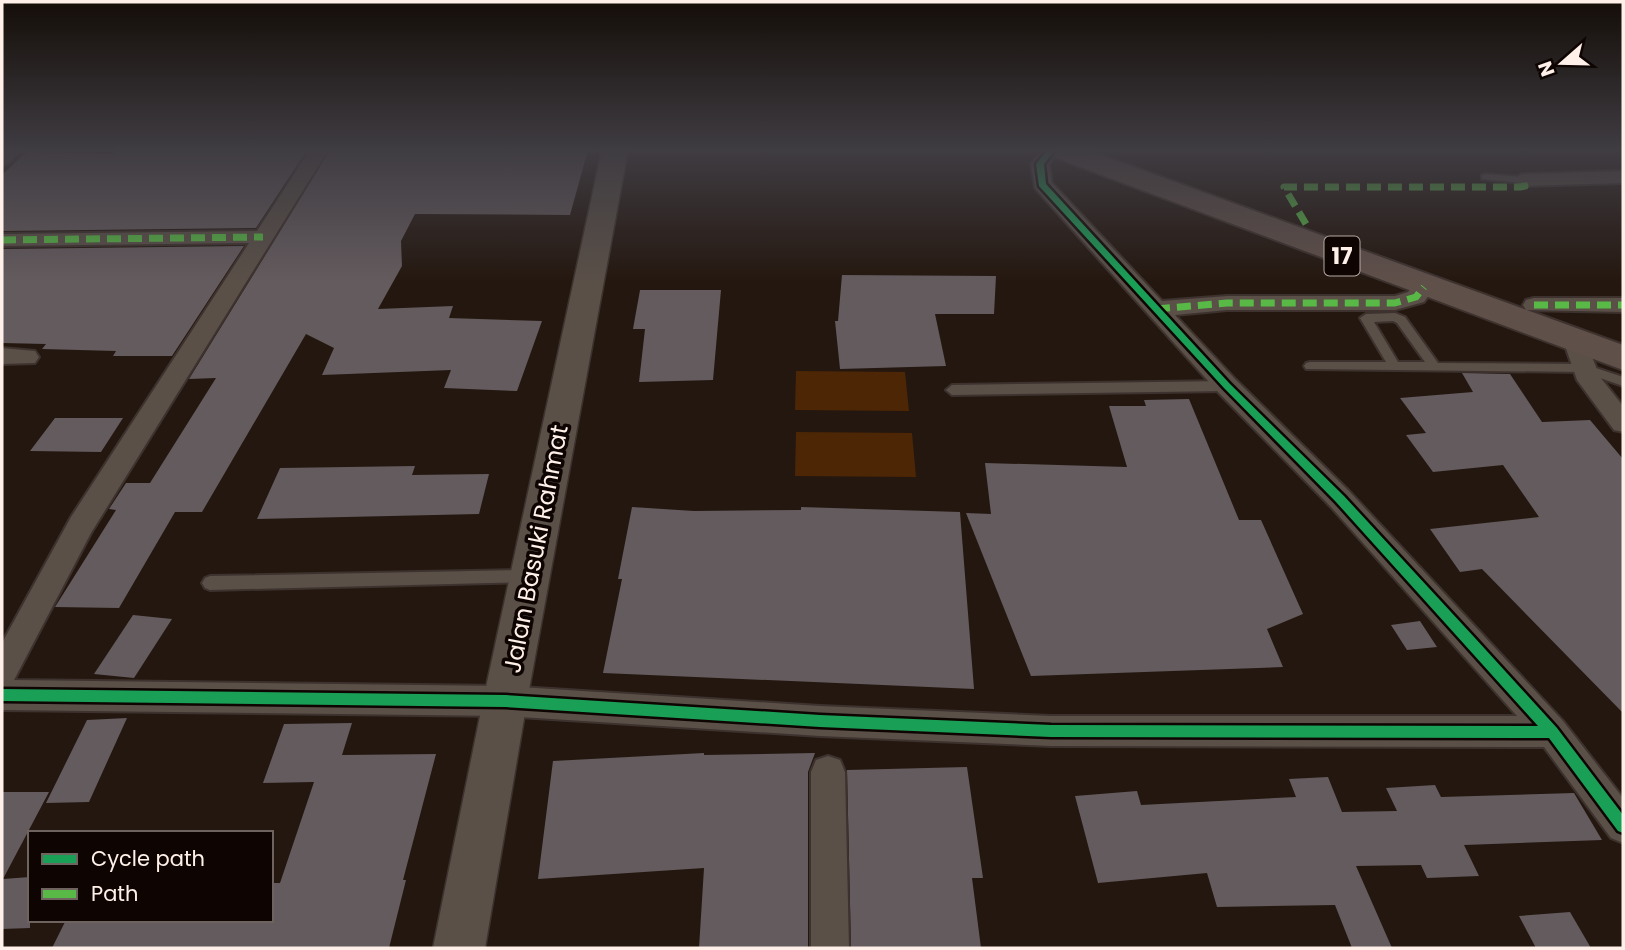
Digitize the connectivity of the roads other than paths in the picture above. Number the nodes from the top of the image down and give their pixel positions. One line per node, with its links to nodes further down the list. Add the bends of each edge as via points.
1 (290, 194): 6 (street)
2 (606, 194): 24 (street, Jalan Basuki Rahmat)
3 (1051, 194): 11 (street)
4 (1161, 194): 8 (highway, 17)
5 (1226, 194): 9 (highway, 17)
6 (263, 237): 7 (street); 26 (street, via 81,525)
7 (2, 240)
8 (1424, 287): 11 (street, via 1416,297 1395,303 1227,303); 13 (highway, 17)
9 (1534, 305): 10 (street); 12 (highway, 17)
10 (1623, 305)
11 (1156, 309): 21 (street)
12 (1623, 338)
13 (1580, 354): 16 (highway, 17); 19 (lane); 20 (lane); 23 (street, via 1589,380)
14 (2, 356): 15 (street)
15 (27, 357)
16 (1623, 358)
17 (1310, 366): 18 (lane)
18 (1395, 367): 19 (lane); 19 (lane, via 1366,318 1401,320)
19 (1435, 367)
20 (1623, 382)
21 (1227, 386): 22 (lane); 29 (street, via 1340,499)
22 (952, 390)
23 (1623, 423)
24 (531, 576): 25 (lane); 28 (street, Jalan Basuki Rahmat)
25 (210, 583)
26 (2, 672)
27 (2, 695): 28 (street)
28 (505, 701): 29 (street, via 1051,731); 32 (street, Jalan Basuki Rahmat)
29 (1552, 732): 31 (street)
30 (828, 772): 33 (street)
31 (1623, 826)
32 (458, 948)
33 (831, 948)

